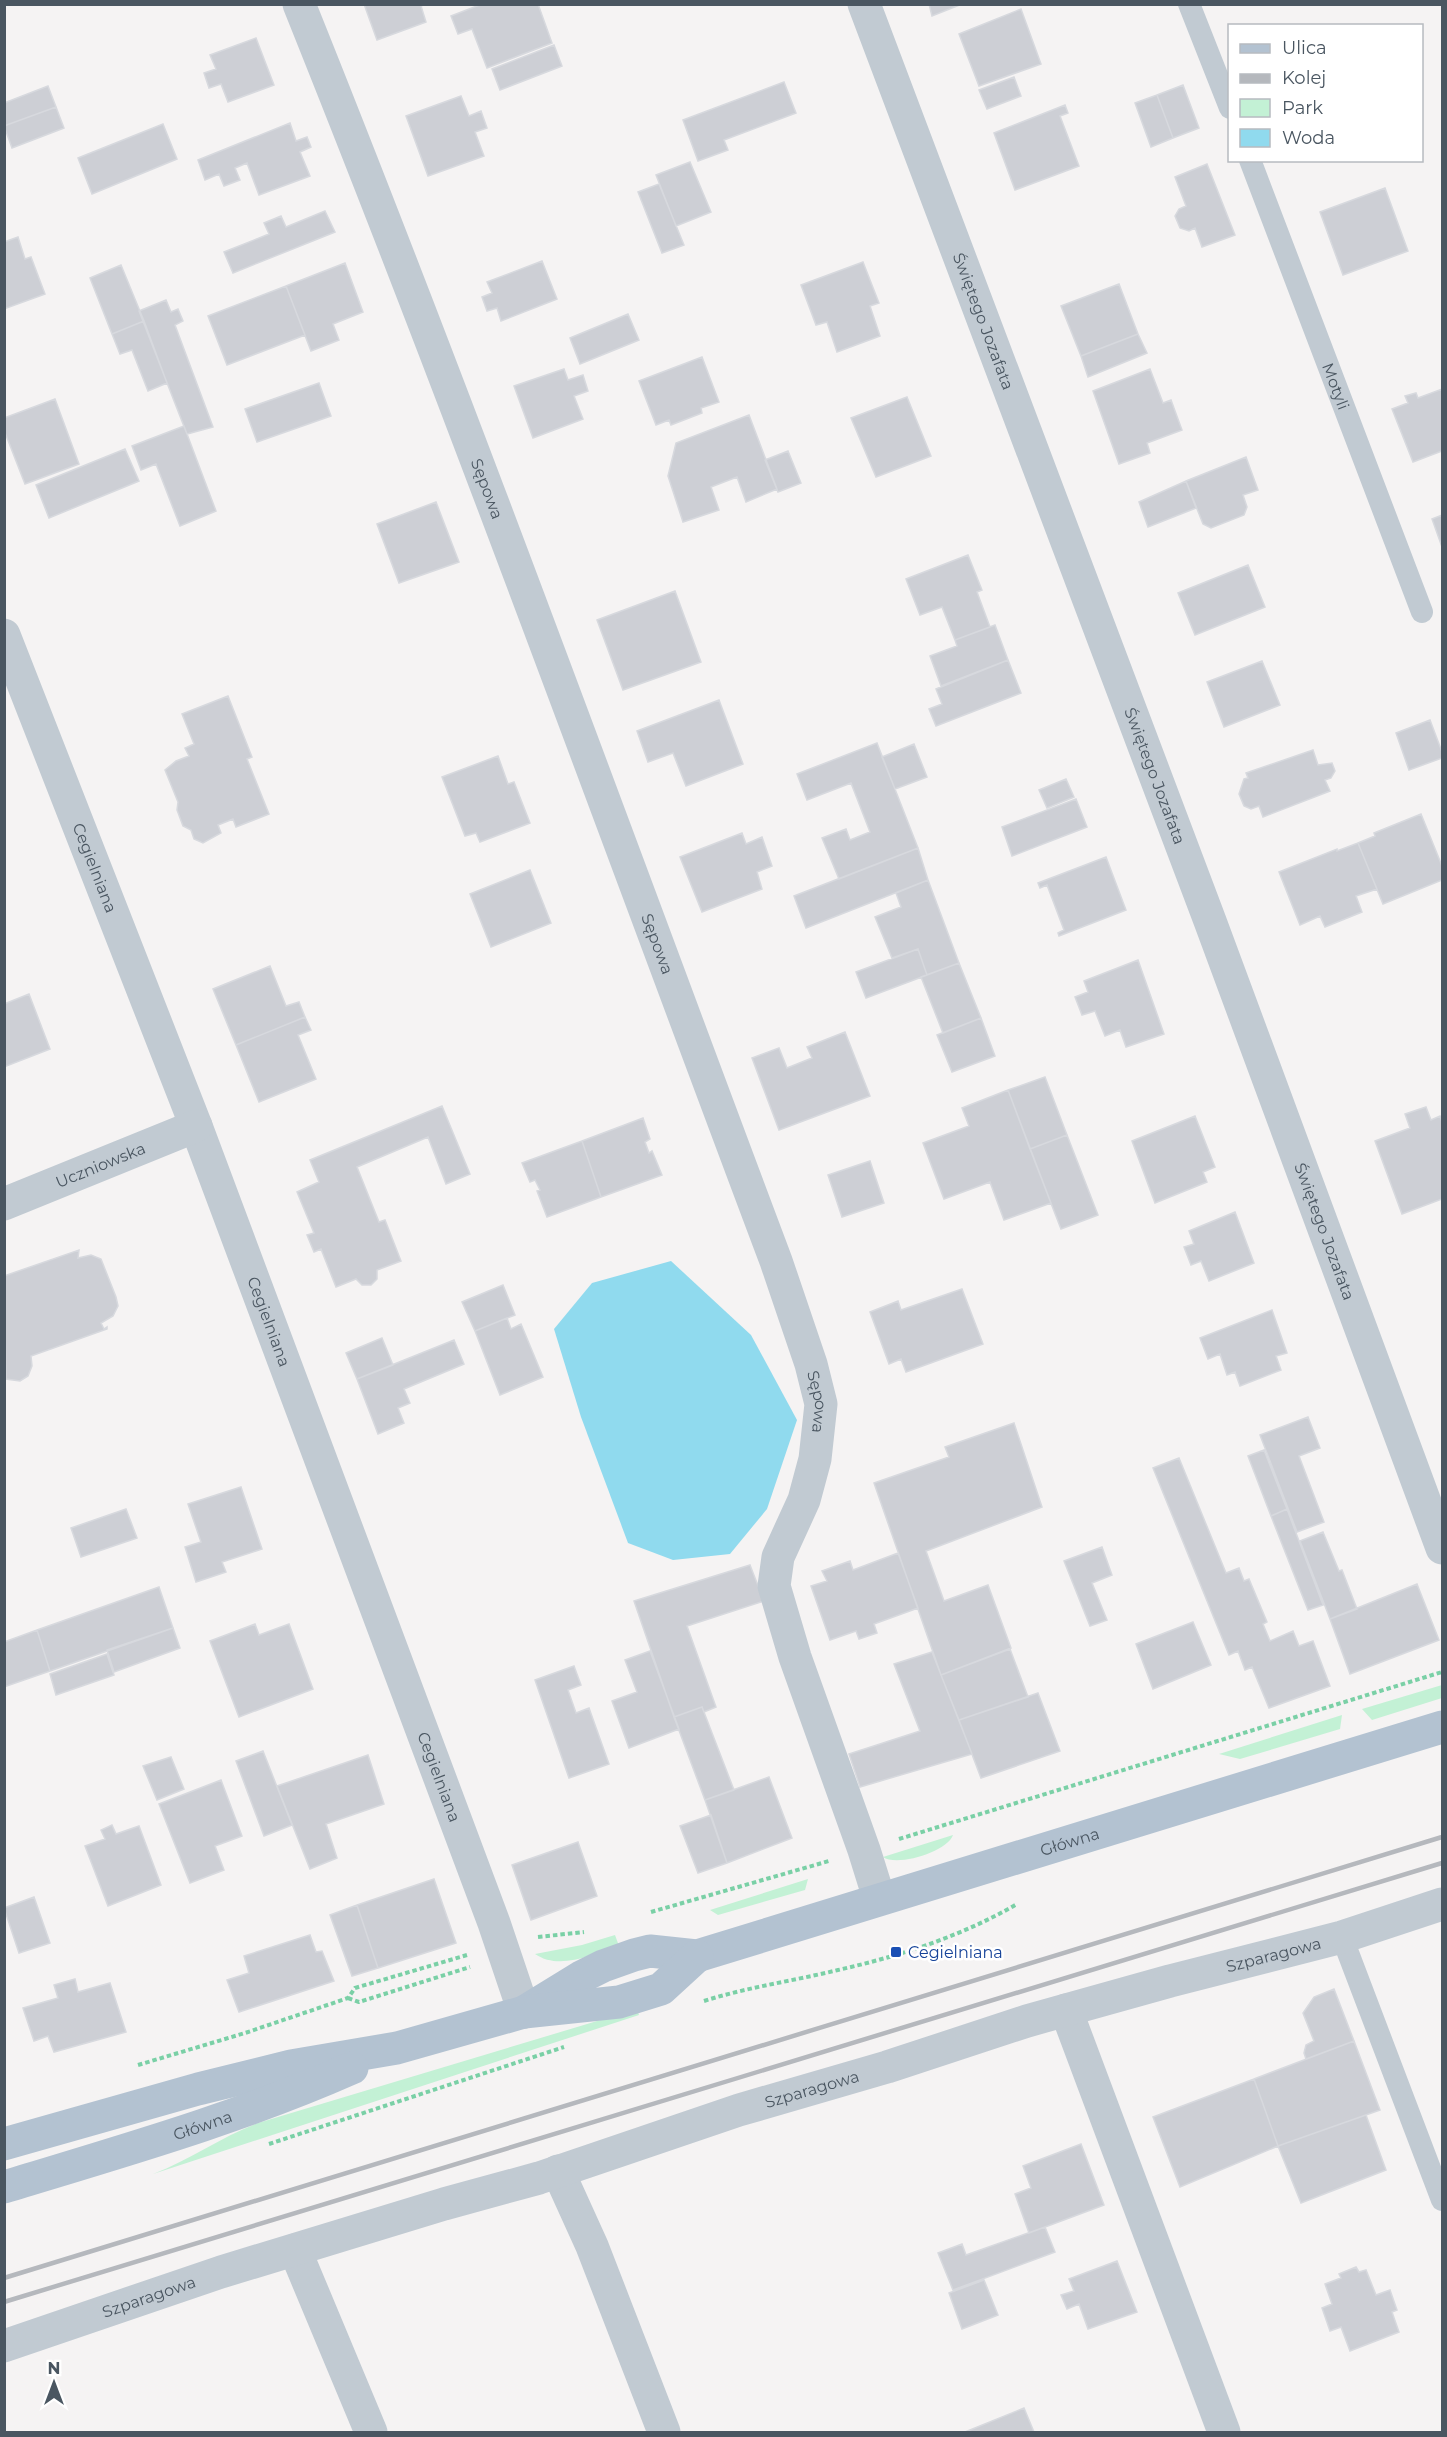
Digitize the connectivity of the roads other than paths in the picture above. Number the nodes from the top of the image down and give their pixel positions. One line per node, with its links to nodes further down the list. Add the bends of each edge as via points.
1 (300, 4): 12 (street, Sępowa, via 516,563 811,1364 821,1404 815,1459 804,1500 778,1557 774,1586)
2 (864, 4): 10 (street, Świętego Jozafata)
3 (1189, 4): 4 (lane)
4 (1228, 103)
5 (1251, 162): 6 (lane, Motyli)
6 (1422, 612)
7 (4, 636): 8 (street, Cegielniana)
8 (196, 1126): 9 (street, Uczniowska); 16 (street, Cegielniana)
9 (4, 1204)
10 (1443, 1548)
11 (1443, 1727): 12 (main road, Główna)
12 (879, 1898): 16 (main road, Główna, via 697,1956 650,1951 634,1955 581,1977)
13 (1443, 1904): 14 (street, Szparagowa)
14 (1342, 1937): 15 (street, Szparagowa); 21 (lane, Szparagowa)
15 (1066, 2010): 19 (street, Szparagowa, via 739,2110); 26 (street)
16 (524, 2012): 17 (main road, Główna)
17 (397, 2048): 18 (main road, Główna, via 198,2089); 20 (main road, Główna, via 294,2094 221,2120)
18 (4, 2144)
19 (558, 2171): 22 (street, Szparagowa); 25 (street, via 592,2246)
20 (4, 2187)
21 (1443, 2200)
22 (296, 2250): 23 (street, Szparagowa); 24 (street)
23 (4, 2346)
24 (371, 2433)
25 (664, 2433)
26 (1224, 2433)

